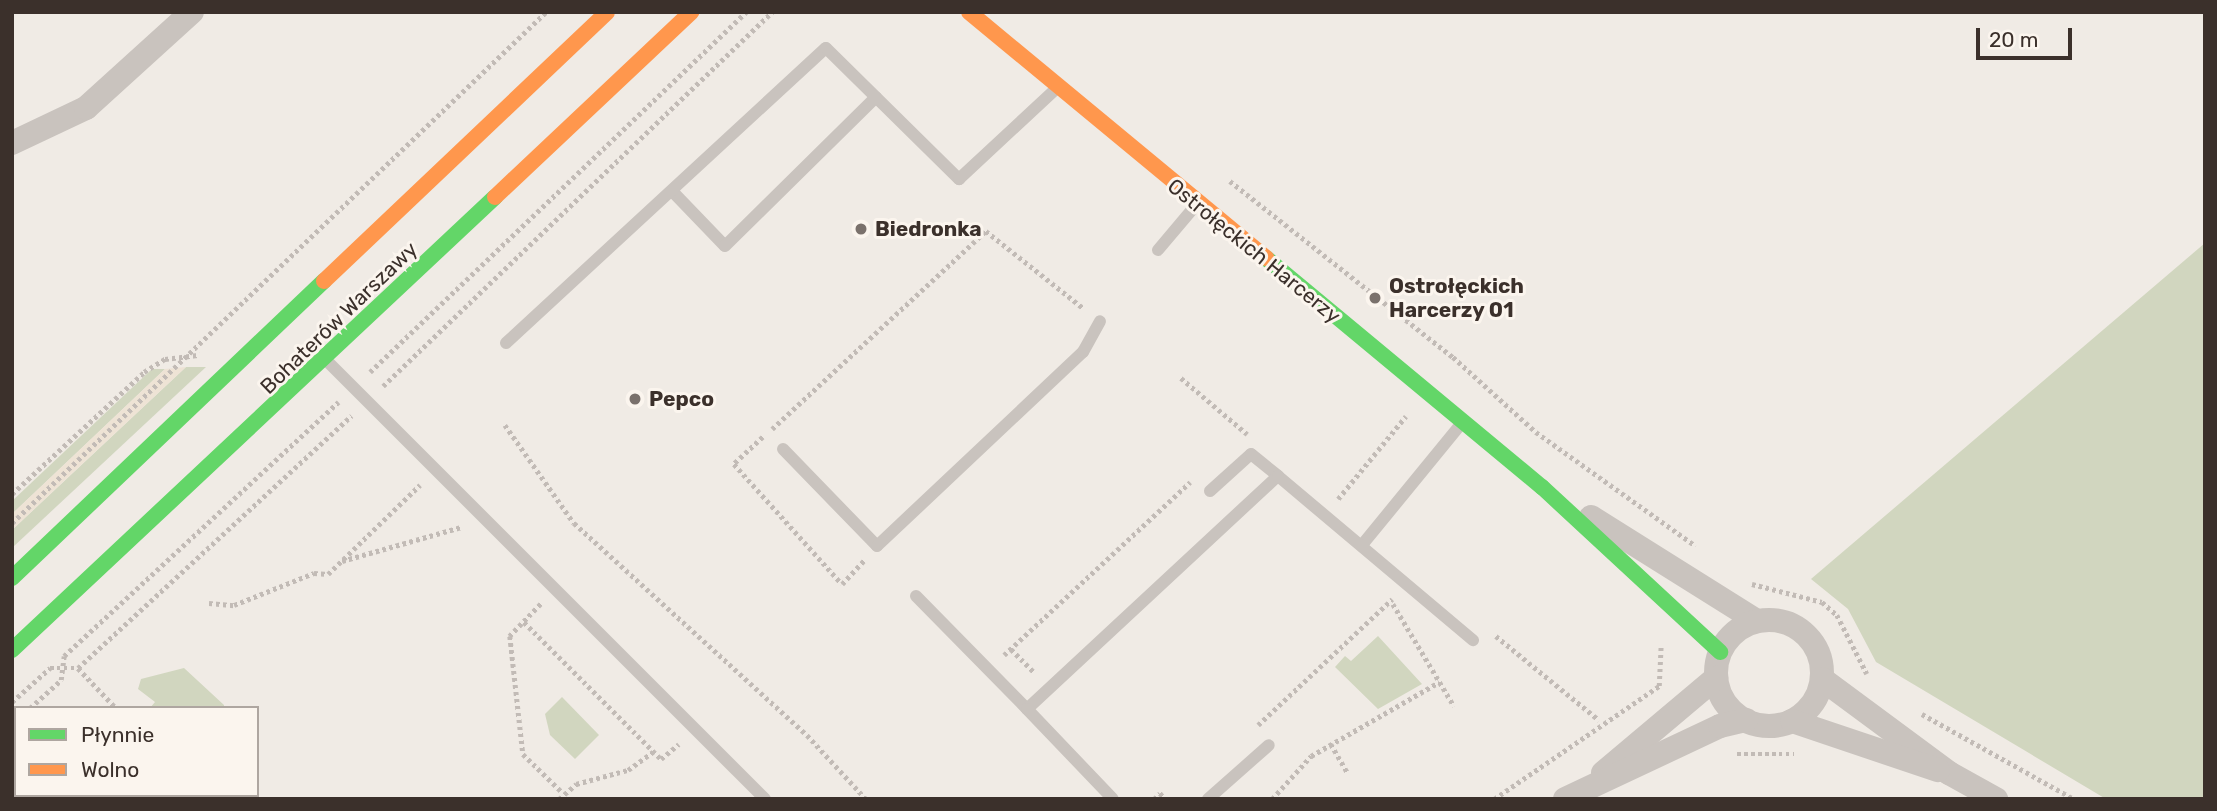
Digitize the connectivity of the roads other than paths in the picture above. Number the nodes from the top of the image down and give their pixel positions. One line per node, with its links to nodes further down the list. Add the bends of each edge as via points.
1 (192, 12): 7 (street, via 86,108)
2 (607, 12): 20 (main road, Bohaterów Warszawy)
3 (691, 12): 13 (main road, Bohaterów Warszawy)
4 (969, 12): 5 (main road, Ostrołęckich Harcerzy)
5 (1056, 89): 6 (lane, via 959,179); 9 (main road, Ostrołęckich Harcerzy)
6 (876, 97): 8 (lane, via 826,48); 8 (lane, via 725,246)
7 (12, 143)
8 (673, 191): 12 (lane)
9 (1196, 205): 10 (lane); 14 (main road, Ostrołęckich Harcerzy)
10 (1158, 250)
11 (1100, 321): 15 (lane, via 1083,352 877,546)
12 (506, 343)
13 (325, 359): 24 (main road, Bohaterów Warszawy); 34 (lane)
14 (1464, 421): 17 (main road, Ostrołęckich Harcerzy); 19 (lane)
15 (783, 449)
16 (1278, 476): 18 (lane, via 1251,454); 19 (lane); 28 (lane)
17 (1542, 487): 22 (street, Ostrołęckich Harcerzy); 25 (main road, Ostrołęckich Harcerzy)
18 (1210, 491)
19 (1362, 545): 23 (lane)
20 (12, 578)
21 (916, 596): 28 (lane)
22 (1757, 621): 25 (street, via 1734,632); 27 (street, via 1800,630 1818,652)
23 (1473, 640)
24 (12, 650)
25 (1720, 652): 26 (street)
26 (1716, 678): 29 (street, via 1726,704); 33 (street)
27 (1822, 680): 30 (street, via 1812,704); 32 (street)
28 (1027, 709): 35 (lane)
29 (1746, 720): 30 (street, via 1768,726); 33 (street)
30 (1793, 721): 32 (street)
31 (1269, 745): 36 (lane)
32 (1949, 773): 38 (street)
33 (1595, 781): 37 (street)
34 (765, 799)
35 (1113, 799)
36 (1208, 799)
37 (1565, 799)
38 (1996, 799)

